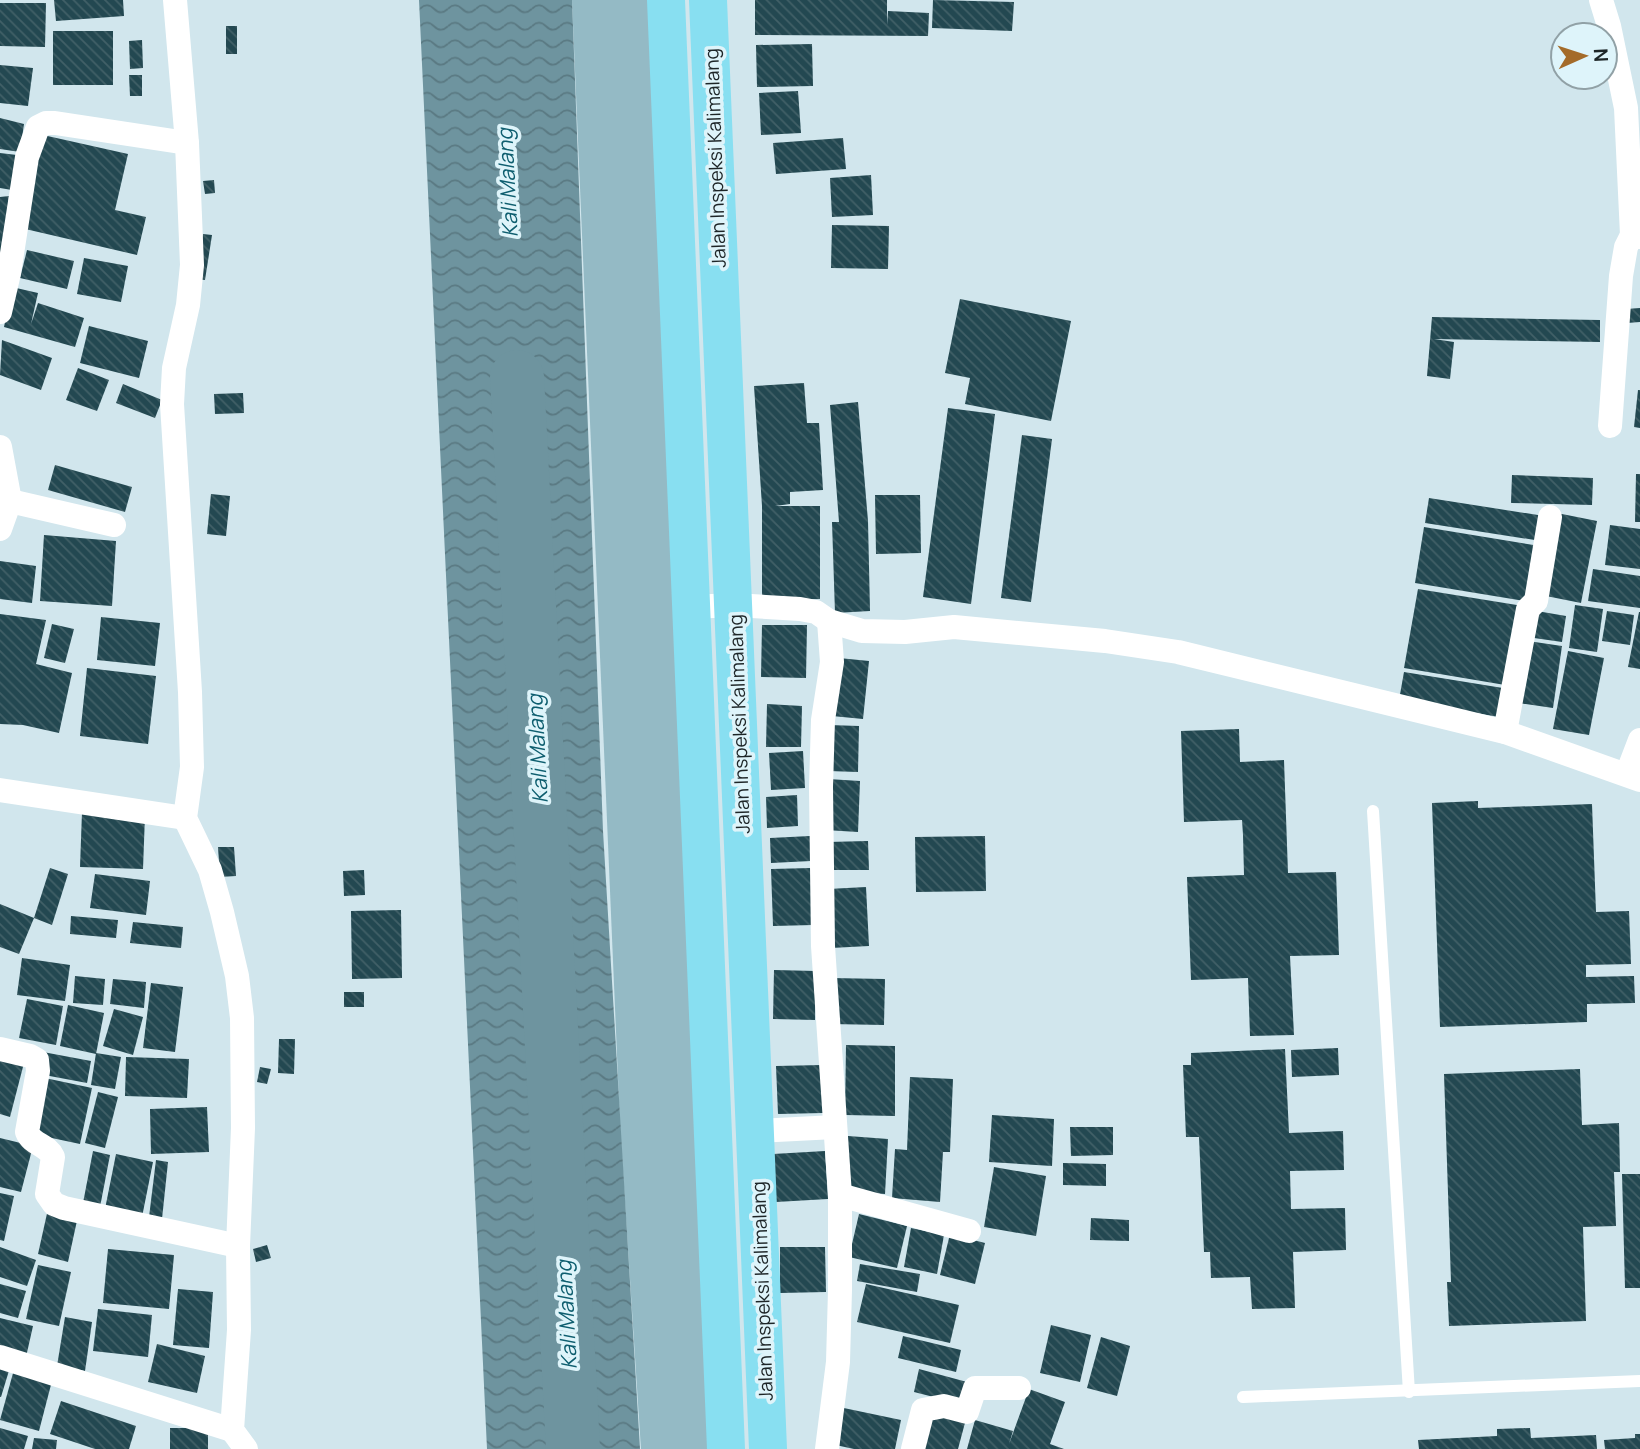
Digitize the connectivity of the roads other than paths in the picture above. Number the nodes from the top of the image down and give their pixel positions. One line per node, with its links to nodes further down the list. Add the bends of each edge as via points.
1 (175, 0): 7 (street)
2 (666, 0): 5 (main road)
3 (708, 0): 6 (main road, Jalan Inspeksi Kalimalang)
4 (1601, 0): 8 (street, via 1626,108)
5 (670, 59): 6 (main road); 17 (main road)
6 (711, 59): 16 (main road, Jalan Inspeksi Kalimalang)
7 (187, 144): 9 (street, via 55,123 38,127 27,157); 24 (street, via 192,265 172,404 190,692 192,767)
8 (1636, 236): 10 (street, via 1626,247 1621,276)
9 (0, 312)
10 (1610, 426)
11 (0, 447): 12 (street)
12 (10, 501): 14 (street); 15 (street)
13 (1550, 517): 19 (street, via 1536,601 1528,609)
14 (114, 525)
15 (0, 528)
16 (734, 605): 17 (street); 18 (street, via 808,610); 27 (main road, Jalan Inspeksi Kalimalang)
17 (691, 607): 37 (main road)
18 (829, 621): 19 (street, via 862,631 954,627 1178,652); 26 (street, via 832,662 823,720 821,787 824,946)
19 (1505, 732): 21 (street)
20 (1640, 740): 21 (street)
21 (1633, 777)
22 (0, 790): 24 (street)
23 (1373, 811): 34 (lane)
24 (185, 818): 30 (street, via 210,870 237,976 243,1128)
25 (0, 1049): 30 (street, via 37,1060 27,1132 50,1151 47,1194 54,1204)
26 (835, 1127): 27 (street); 28 (street)
27 (755, 1131): 38 (main road, Jalan Inspeksi Kalimalang)
28 (839, 1195): 29 (street); 39 (street, via 838,1362)
29 (969, 1231)
30 (238, 1246): 36 (street)
31 (0, 1357): 36 (street)
32 (1640, 1381): 34 (lane)
33 (1019, 1388): 40 (street, via 975,1388 967,1412 944,1406 923,1410)
34 (1409, 1392): 35 (lane)
35 (1243, 1397)
36 (239, 1440)
37 (726, 1449)
38 (768, 1449)
39 (827, 1449)
40 (913, 1449)

